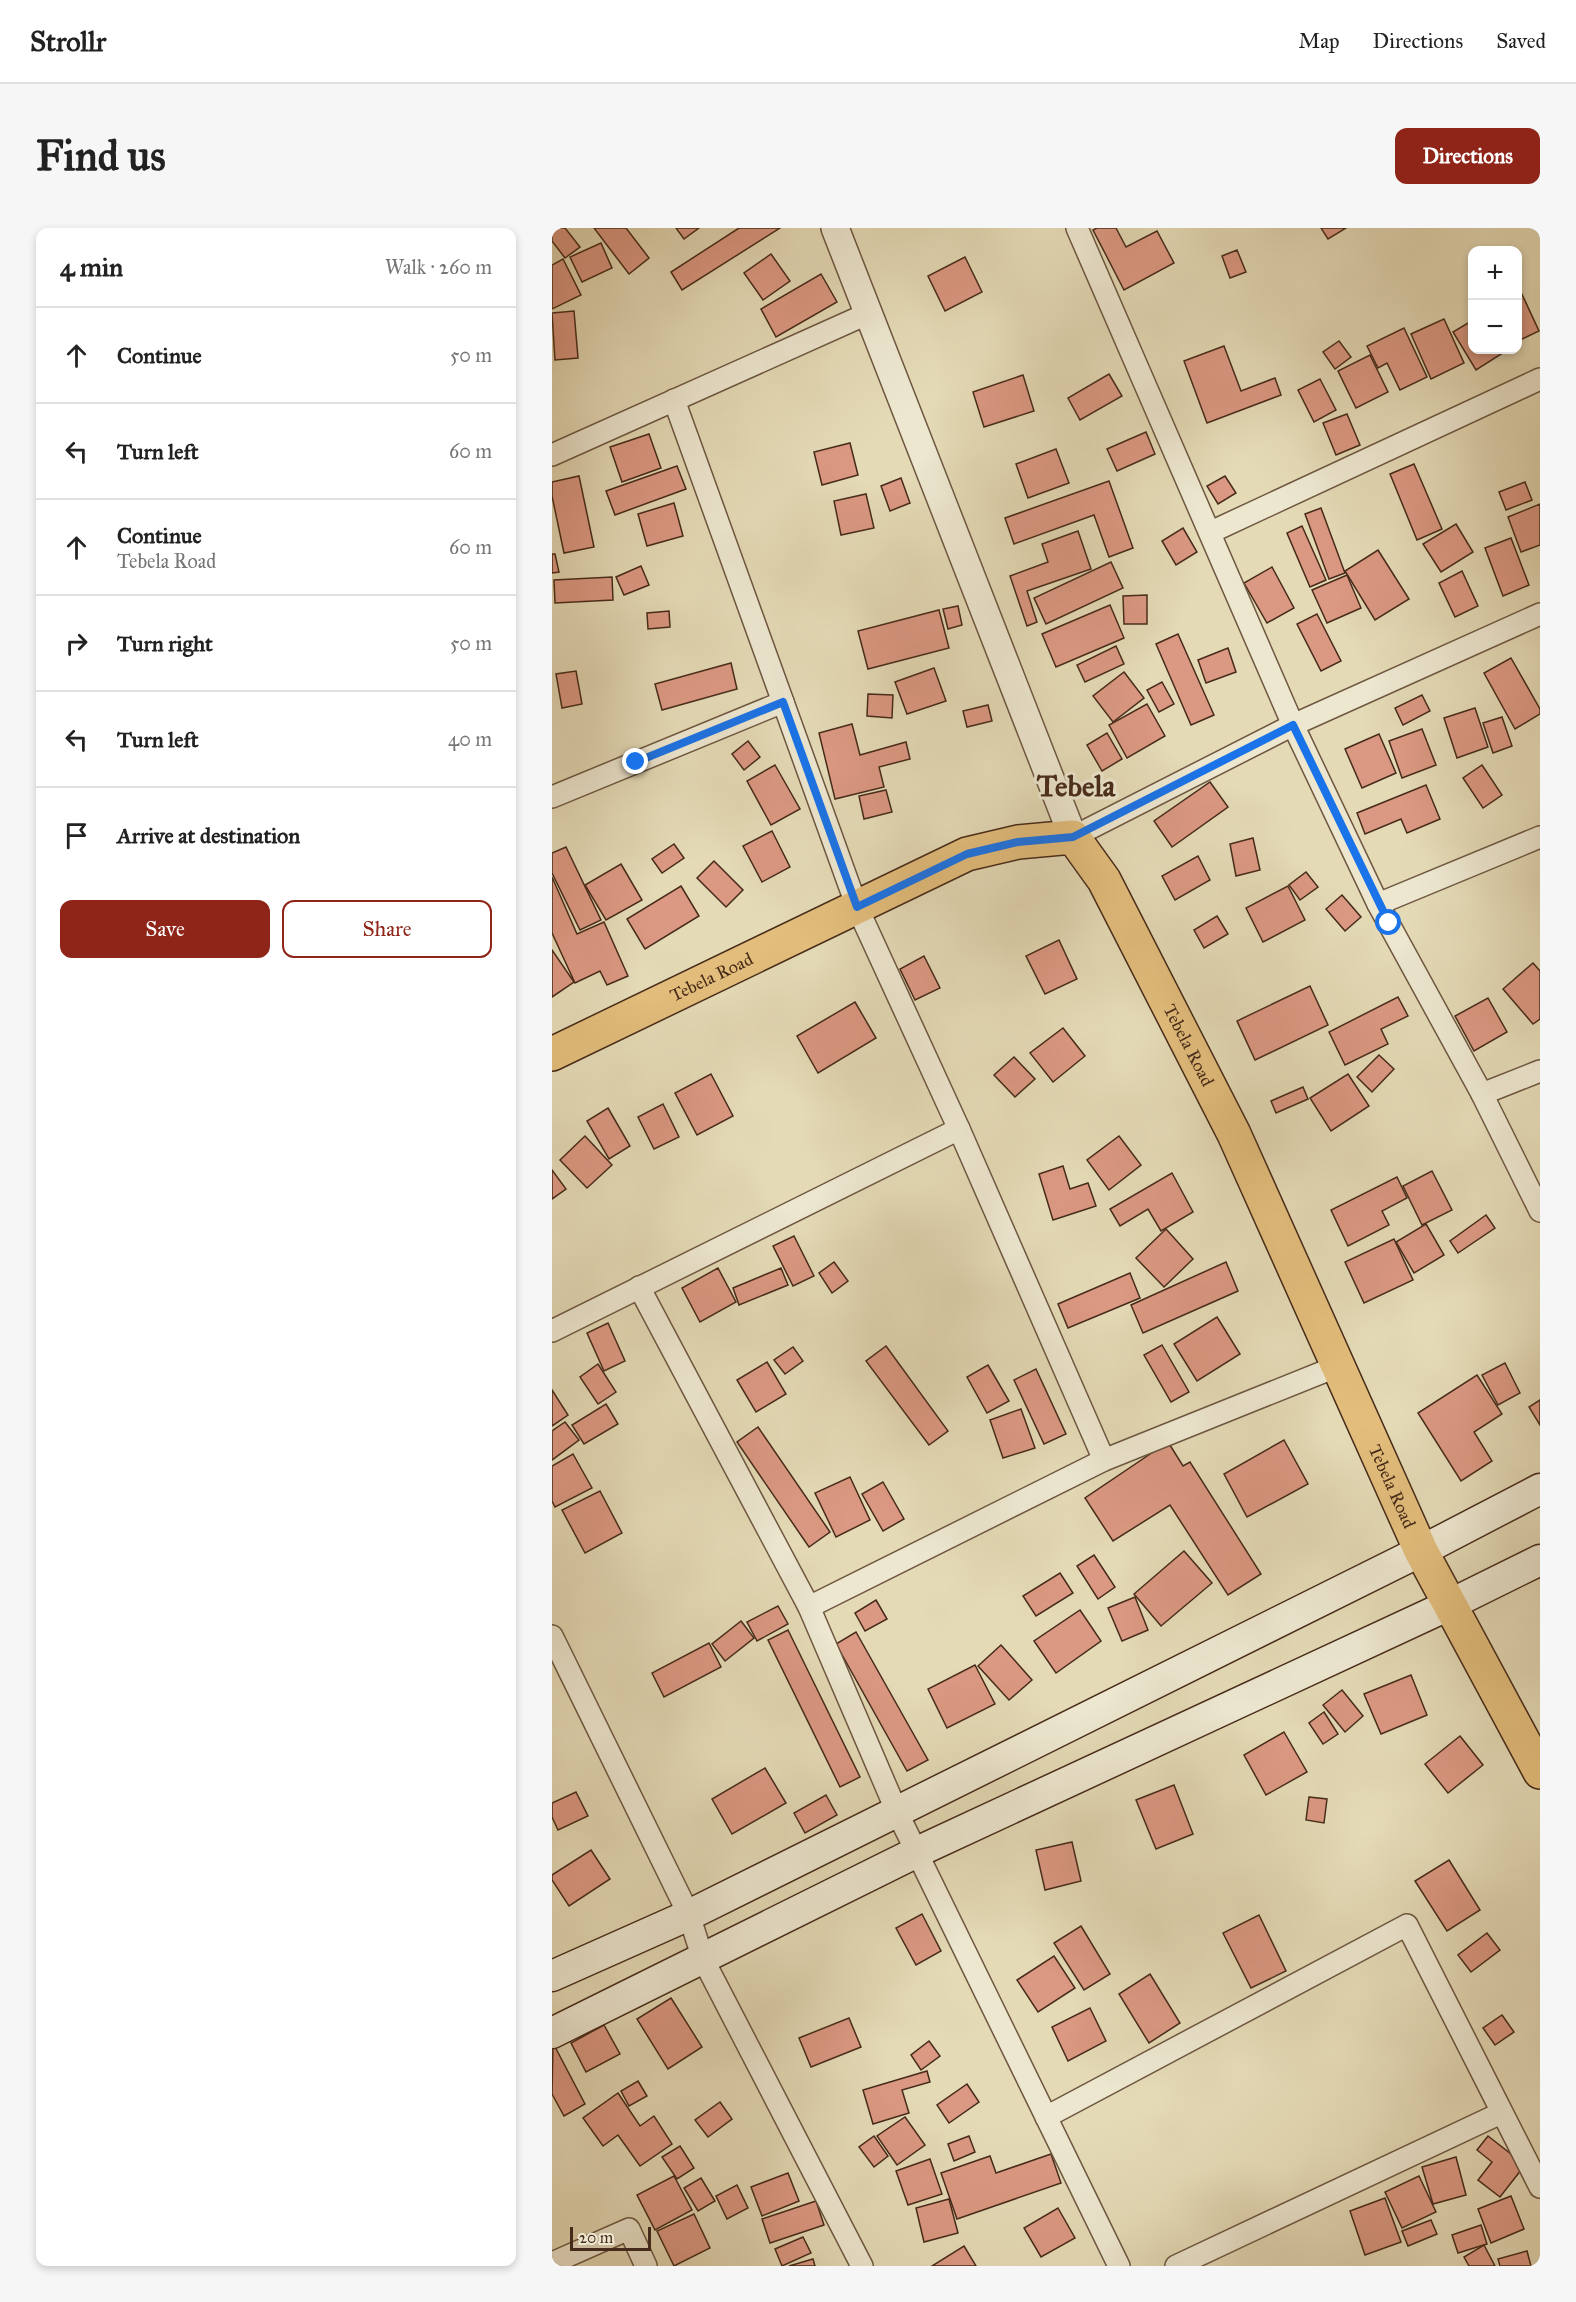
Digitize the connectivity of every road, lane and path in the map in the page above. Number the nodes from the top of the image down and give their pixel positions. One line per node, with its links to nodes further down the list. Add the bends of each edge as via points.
1 (835, 228): 3 (street)
2 (1077, 228): 7 (street)
3 (869, 313): 5 (street); 12 (street)
4 (1540, 379): 7 (street)
5 (674, 400): 6 (street); 9 (street)
6 (552, 455)
7 (1211, 532): 10 (street)
8 (1540, 614): 10 (street)
9 (783, 702): 11 (street); 15 (street)
10 (1293, 725): 12 (street); 14 (street)
11 (552, 797)
12 (1073, 837): 15 (main road, Tebela Road, via 1018,842 967,854); 23 (main road, Tebela Road, via 1104,880 1234,1134)
13 (1540, 837): 14 (street)
14 (1378, 904): 18 (street)
15 (857, 907): 16 (main road, Tebela Road); 19 (street)
16 (552, 1054)
17 (1540, 1071): 18 (street)
18 (1482, 1094): 20 (street)
19 (959, 1129): 21 (street); 24 (street)
20 (1540, 1211)
21 (639, 1287): 22 (street); 29 (street)
22 (552, 1331)
23 (1338, 1366): 24 (street); 26 (main road, Tebela Road)
24 (1104, 1460): 29 (street)
25 (1540, 1489): 26 (main road)
26 (1421, 1551): 28 (main road, Tebela Road); 32 (main road)
27 (1540, 1560): 28 (main road)
28 (1449, 1605): 31 (main road, Tebela Road); 33 (main road)
29 (809, 1607): 32 (street)
30 (552, 1636): 34 (street)
31 (1540, 1772)
32 (897, 1812): 33 (street); 34 (main road)
33 (917, 1852): 35 (main road); 39 (street)
34 (688, 1915): 35 (street); 36 (main road)
35 (703, 1959): 37 (main road); 43 (street)
36 (552, 1976)
37 (552, 2033)
38 (1501, 2113): 39 (street, via 1407,1925); 40 (street); 45 (street)
39 (1046, 2117): 44 (street)
40 (1540, 2187)
41 (552, 2263): 42 (street, via 628,2229)
42 (646, 2266)
43 (862, 2266)
44 (1119, 2266)
45 (1176, 2266)

